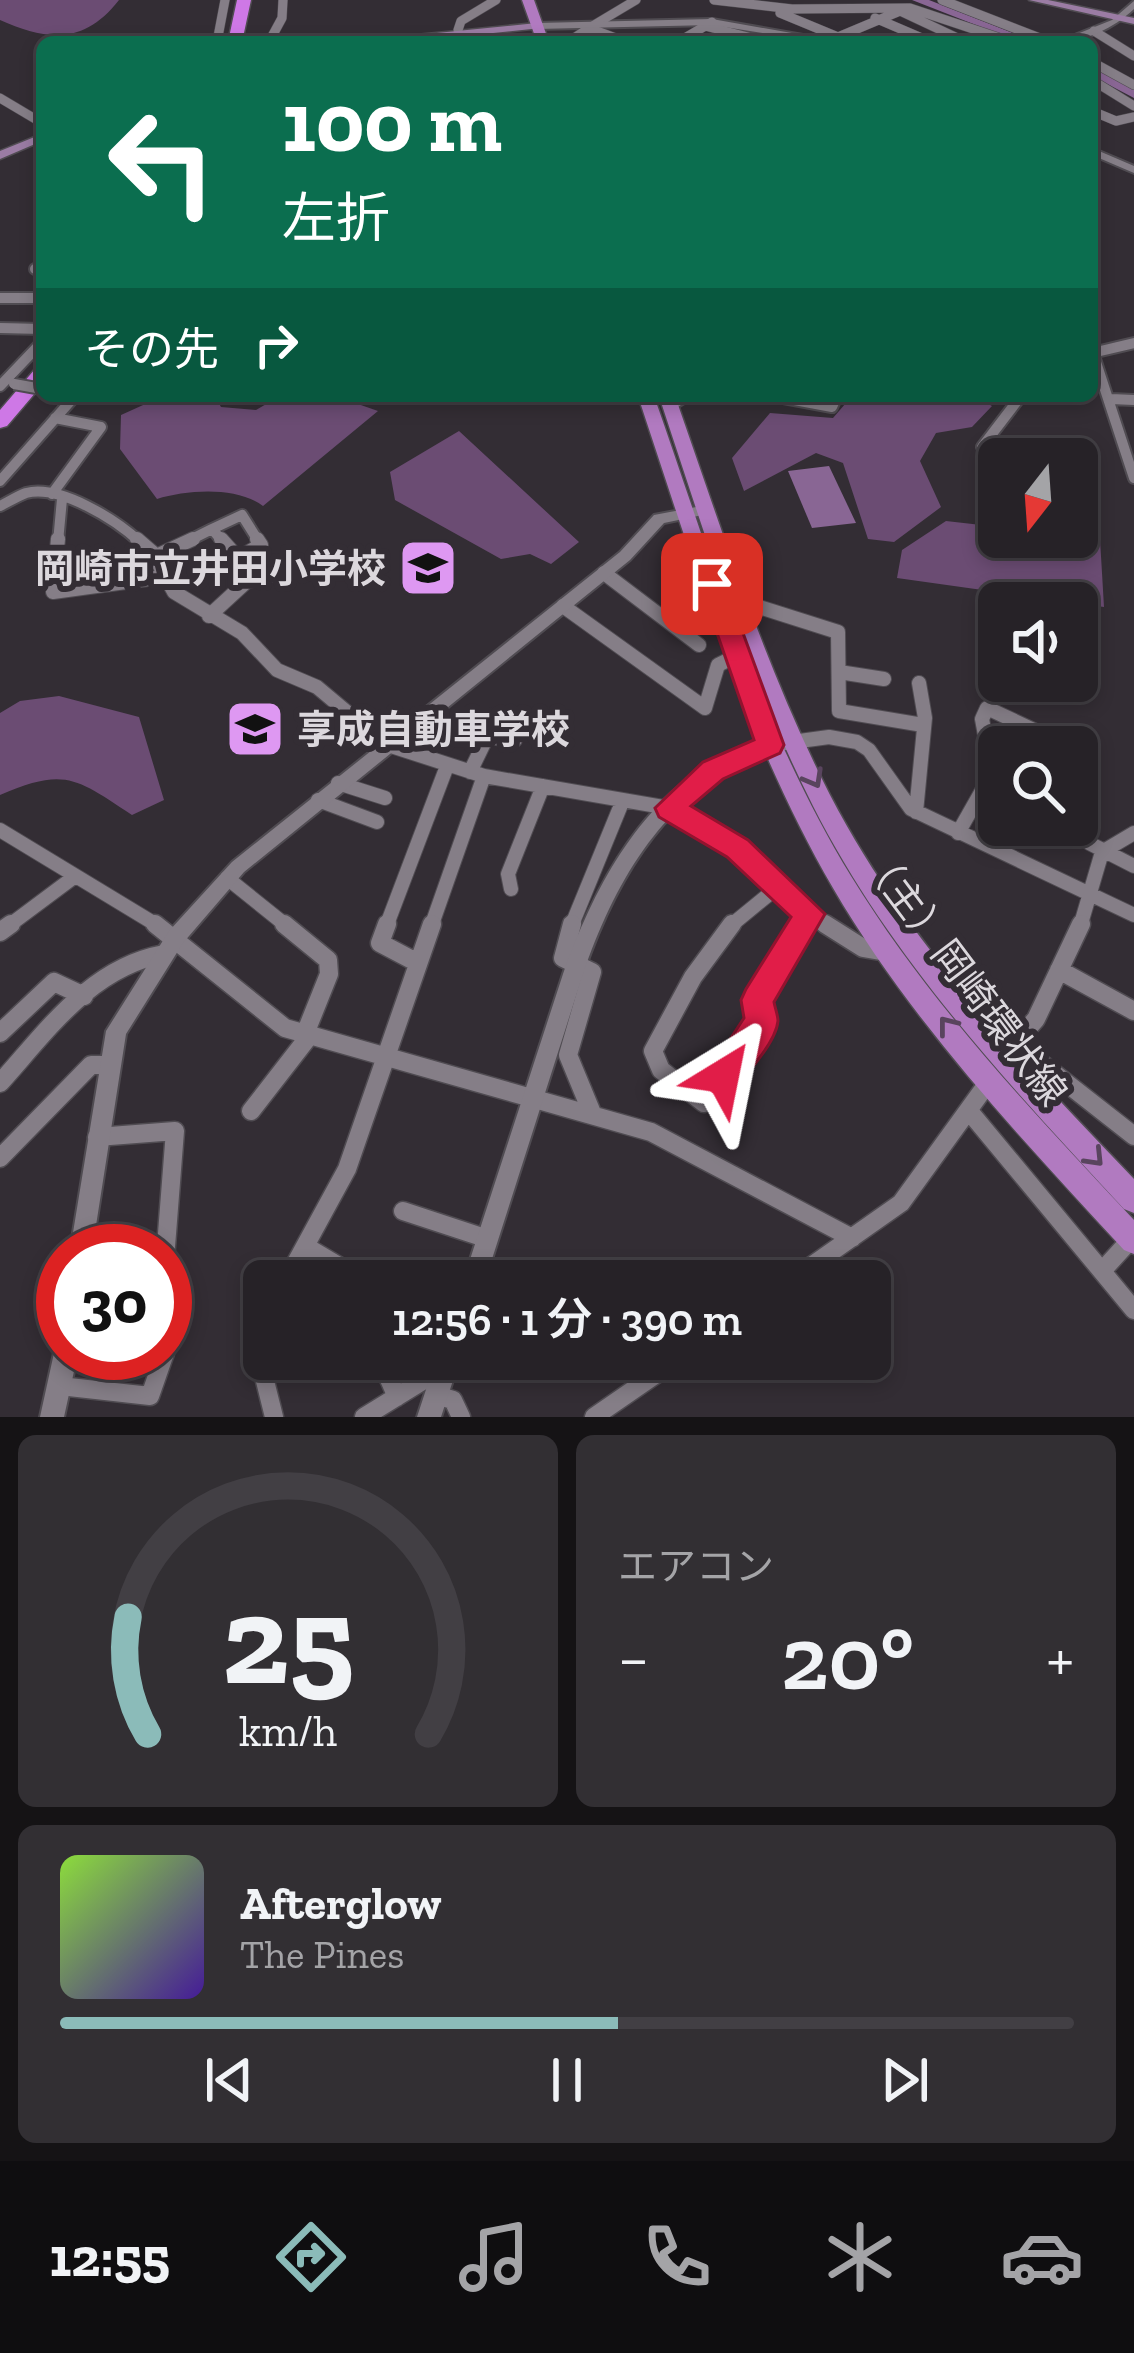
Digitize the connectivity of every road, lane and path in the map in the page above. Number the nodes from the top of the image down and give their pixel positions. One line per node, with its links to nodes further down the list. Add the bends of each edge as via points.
1 (225, 0): 24 (street)
2 (244, 0): 25 (highway)
3 (255, 0): 26 (highway)
4 (283, 0): 27 (street)
5 (496, 0): 28 (street)
6 (514, 0): 20 (main road)
7 (528, 0): 20 (main road)
8 (636, 0): 21 (street)
9 (714, 0): 12 (street)
10 (942, 0): 42 (street)
11 (1034, 0): 13 (main road)
12 (736, 4): 15 (street); 19 (street)
13 (1083, 4): 18 (main road)
14 (1134, 5): 18 (street)
15 (764, 7): 37 (street); 41 (street, via 910,8)
16 (848, 7): 17 (street)
17 (877, 20): 38 (street); 39 (street); 40 (street, via 900,10)
18 (1128, 20): 22 (street)
19 (712, 23): 21 (street); 34 (street); 35 (street); 36 (street)
20 (530, 26): 21 (street); 28 (main road); 29 (main road); 30 (main road)
21 (593, 26): 31 (street); 32 (street)
22 (1094, 31): 43 (street); 44 (street)
23 (636, 32): 33 (street)
24 (219, 36)
25 (236, 36)
26 (248, 36)
27 (272, 36)
28 (452, 36)
29 (529, 36)
30 (538, 36)
31 (577, 36)
32 (612, 36)
33 (630, 36)
34 (689, 36)
35 (750, 36)
36 (806, 36)
37 (826, 36)
38 (843, 36)
39 (916, 36)
40 (954, 36)
41 (994, 36)
42 (1035, 36)
43 (1079, 36)
44 (1134, 56)
45 (1098, 65): 47 (street)
46 (1098, 84): 49 (street)
47 (1134, 86)
48 (0, 98): 52 (street)
49 (1134, 106)
50 (1098, 114): 51 (street)
51 (1134, 117)
52 (36, 119)
53 (36, 140): 55 (main road)
54 (1098, 154): 56 (street)
55 (0, 155)
56 (1134, 170)
57 (0, 298): 58 (street)
58 (36, 298)
59 (0, 328): 60 (street)
60 (36, 329)
61 (1131, 346): 63 (street)
62 (36, 348): 65 (street)
63 (1098, 352)
64 (0, 362): 65 (street)
65 (19, 365): 68 (street)
66 (1098, 366): 71 (street)
67 (36, 380): 80 (highway)
68 (6, 384): 69 (street, bridge)
69 (36, 390)
70 (36, 398): 82 (highway)
71 (1111, 399): 72 (street); 83 (street)
72 (1134, 400)
73 (69, 402): 79 (street)
74 (649, 402): 88 (main road, （主）岡崎環状線)
75 (675, 402): 88 (main road, （主）岡崎環状線)
76 (805, 402): 77 (street)
77 (834, 402)
78 (1017, 402): 81 (street)
79 (56, 418): 85 (street); 86 (street, via 101,427)
80 (0, 422)
81 (989, 438)
82 (0, 441)
83 (1129, 442): 84 (street)
84 (1134, 478)
85 (0, 481)
86 (57, 497): 87 (street, via 29,493); 90 (street, via 120,524); 93 (street, via 52,592)
87 (0, 506)
88 (697, 512): 92 (street, via 659,520); 98 (main road, （主）岡崎環状線); 107 (main road, （主）岡崎環状線)
89 (212, 530): 90 (street)
90 (154, 557): 93 (street)
91 (284, 571): 96 (street, via 246,582)
92 (604, 573): 94 (street); 97 (street)
93 (162, 577): 96 (street)
94 (563, 606): 98 (street, via 705,708 718,665); 106 (street)
95 (759, 607): 99 (street, via 838,632)
96 (208, 616): 106 (street, via 242,633 278,670 316,687)
97 (699, 645)
98 (738, 655): 107 (main road, （主）岡崎環状線)
99 (838, 673): 100 (street); 102 (street, via 839,711)
100 (884, 679)
101 (919, 683): 102 (street)
102 (923, 725): 117 (street)
103 (983, 726): 104 (street, via 987,708)
104 (1025, 726)
105 (515, 740): 109 (street, via 488,737)
106 (385, 744): 108 (street); 110 (street)
107 (782, 744): 115 (street, via 713,770); 117 (street, via 835,735 854,741 873,754 893,796); 134 (main road, （主）岡崎環状線, via 840,880); 142 (main road, （主）岡崎環状線, one-way to 142, via 894,916)
108 (447, 766): 109 (street); 136 (street, via 380,943)
109 (477, 774): 111 (street); 136 (street)
110 (338, 783): 112 (street); 113 (street)
111 (543, 786): 114 (street); 128 (street, via 508,874)
112 (385, 798)
113 (317, 800): 118 (street); 126 (street)
114 (622, 800): 115 (street); 135 (street, via 571,913 563,958)
115 (669, 808): 127 (street, via 715,832); 135 (street, via 614,880)
116 (978, 808): 121 (street)
117 (916, 812): 121 (street)
118 (377, 822)
119 (0, 830): 125 (street)
120 (1134, 832): 123 (street)
121 (958, 833): 129 (street)
122 (1093, 846): 123 (street)
123 (1102, 852): 124 (street); 129 (street)
124 (1134, 866)
125 (74, 877): 132 (street); 133 (street)
126 (227, 878): 133 (street); 141 (street, via 328,960)
127 (779, 886): 130 (street); 130 (street, via 724,932 670,1010 653,1051 661,1070 697,1101 704,1103 761,1022 757,1000)
128 (511, 890)
129 (1094, 896): 131 (street); 137 (street)
130 (809, 914): 134 (street, via 862,949)
131 (1134, 915)
132 (0, 932)
133 (170, 945): 138 (street); 141 (street, via 278,1024); 144 (street, via 116,1031)
134 (891, 953): 145 (main road, （主）岡崎環状線, one-way to 134)
135 (578, 961): 147 (street); 150 (street, via 592,971 568,1055)
136 (418, 963): 143 (street)
137 (1059, 970): 139 (street); 142 (street)
138 (84, 995): 140 (street, via 54,982); 146 (street)
139 (1134, 1011)
140 (0, 1033)
141 (307, 1035): 143 (street); 148 (street)
142 (1010, 1051): 152 (street); 154 (main road, （主）岡崎環状線, one-way to 154)
143 (386, 1054): 147 (street); 161 (street, via 346,1169)
144 (107, 1065): 151 (street); 153 (street, via 91,1065)
145 (990, 1080): 149 (street); 160 (main road, （主）岡崎環状線)
146 (0, 1083)
147 (535, 1097): 150 (street); 159 (street)
148 (251, 1111)
149 (969, 1111): 158 (street, via 902,1203); 166 (street)
150 (592, 1113): 158 (street, via 673,1141)
151 (98, 1136): 156 (street); 157 (street, via 175,1131)
152 (1134, 1136)
153 (0, 1158)
154 (1134, 1199)
155 (403, 1210): 159 (street)
156 (85, 1224)
157 (168, 1224)
158 (852, 1238): 165 (street)
159 (488, 1239): 164 (street)
160 (1133, 1239): 166 (street)
161 (305, 1246): 162 (street); 163 (street)
162 (297, 1260)
163 (329, 1260)
164 (481, 1260)
165 (820, 1260)
166 (1102, 1271): 167 (street)
167 (1134, 1310)
168 (61, 1380): 173 (street)
169 (155, 1380): 173 (street, via 150,1396)
170 (265, 1380): 177 (street)
171 (389, 1380): 175 (street)
172 (647, 1380): 180 (street)
173 (60, 1386): 176 (street)
174 (438, 1387): 175 (street, via 432,1375); 179 (street)
175 (397, 1397): 178 (street)
176 (52, 1417)
177 (274, 1417)
178 (364, 1417)
179 (461, 1417)
180 (593, 1417)

